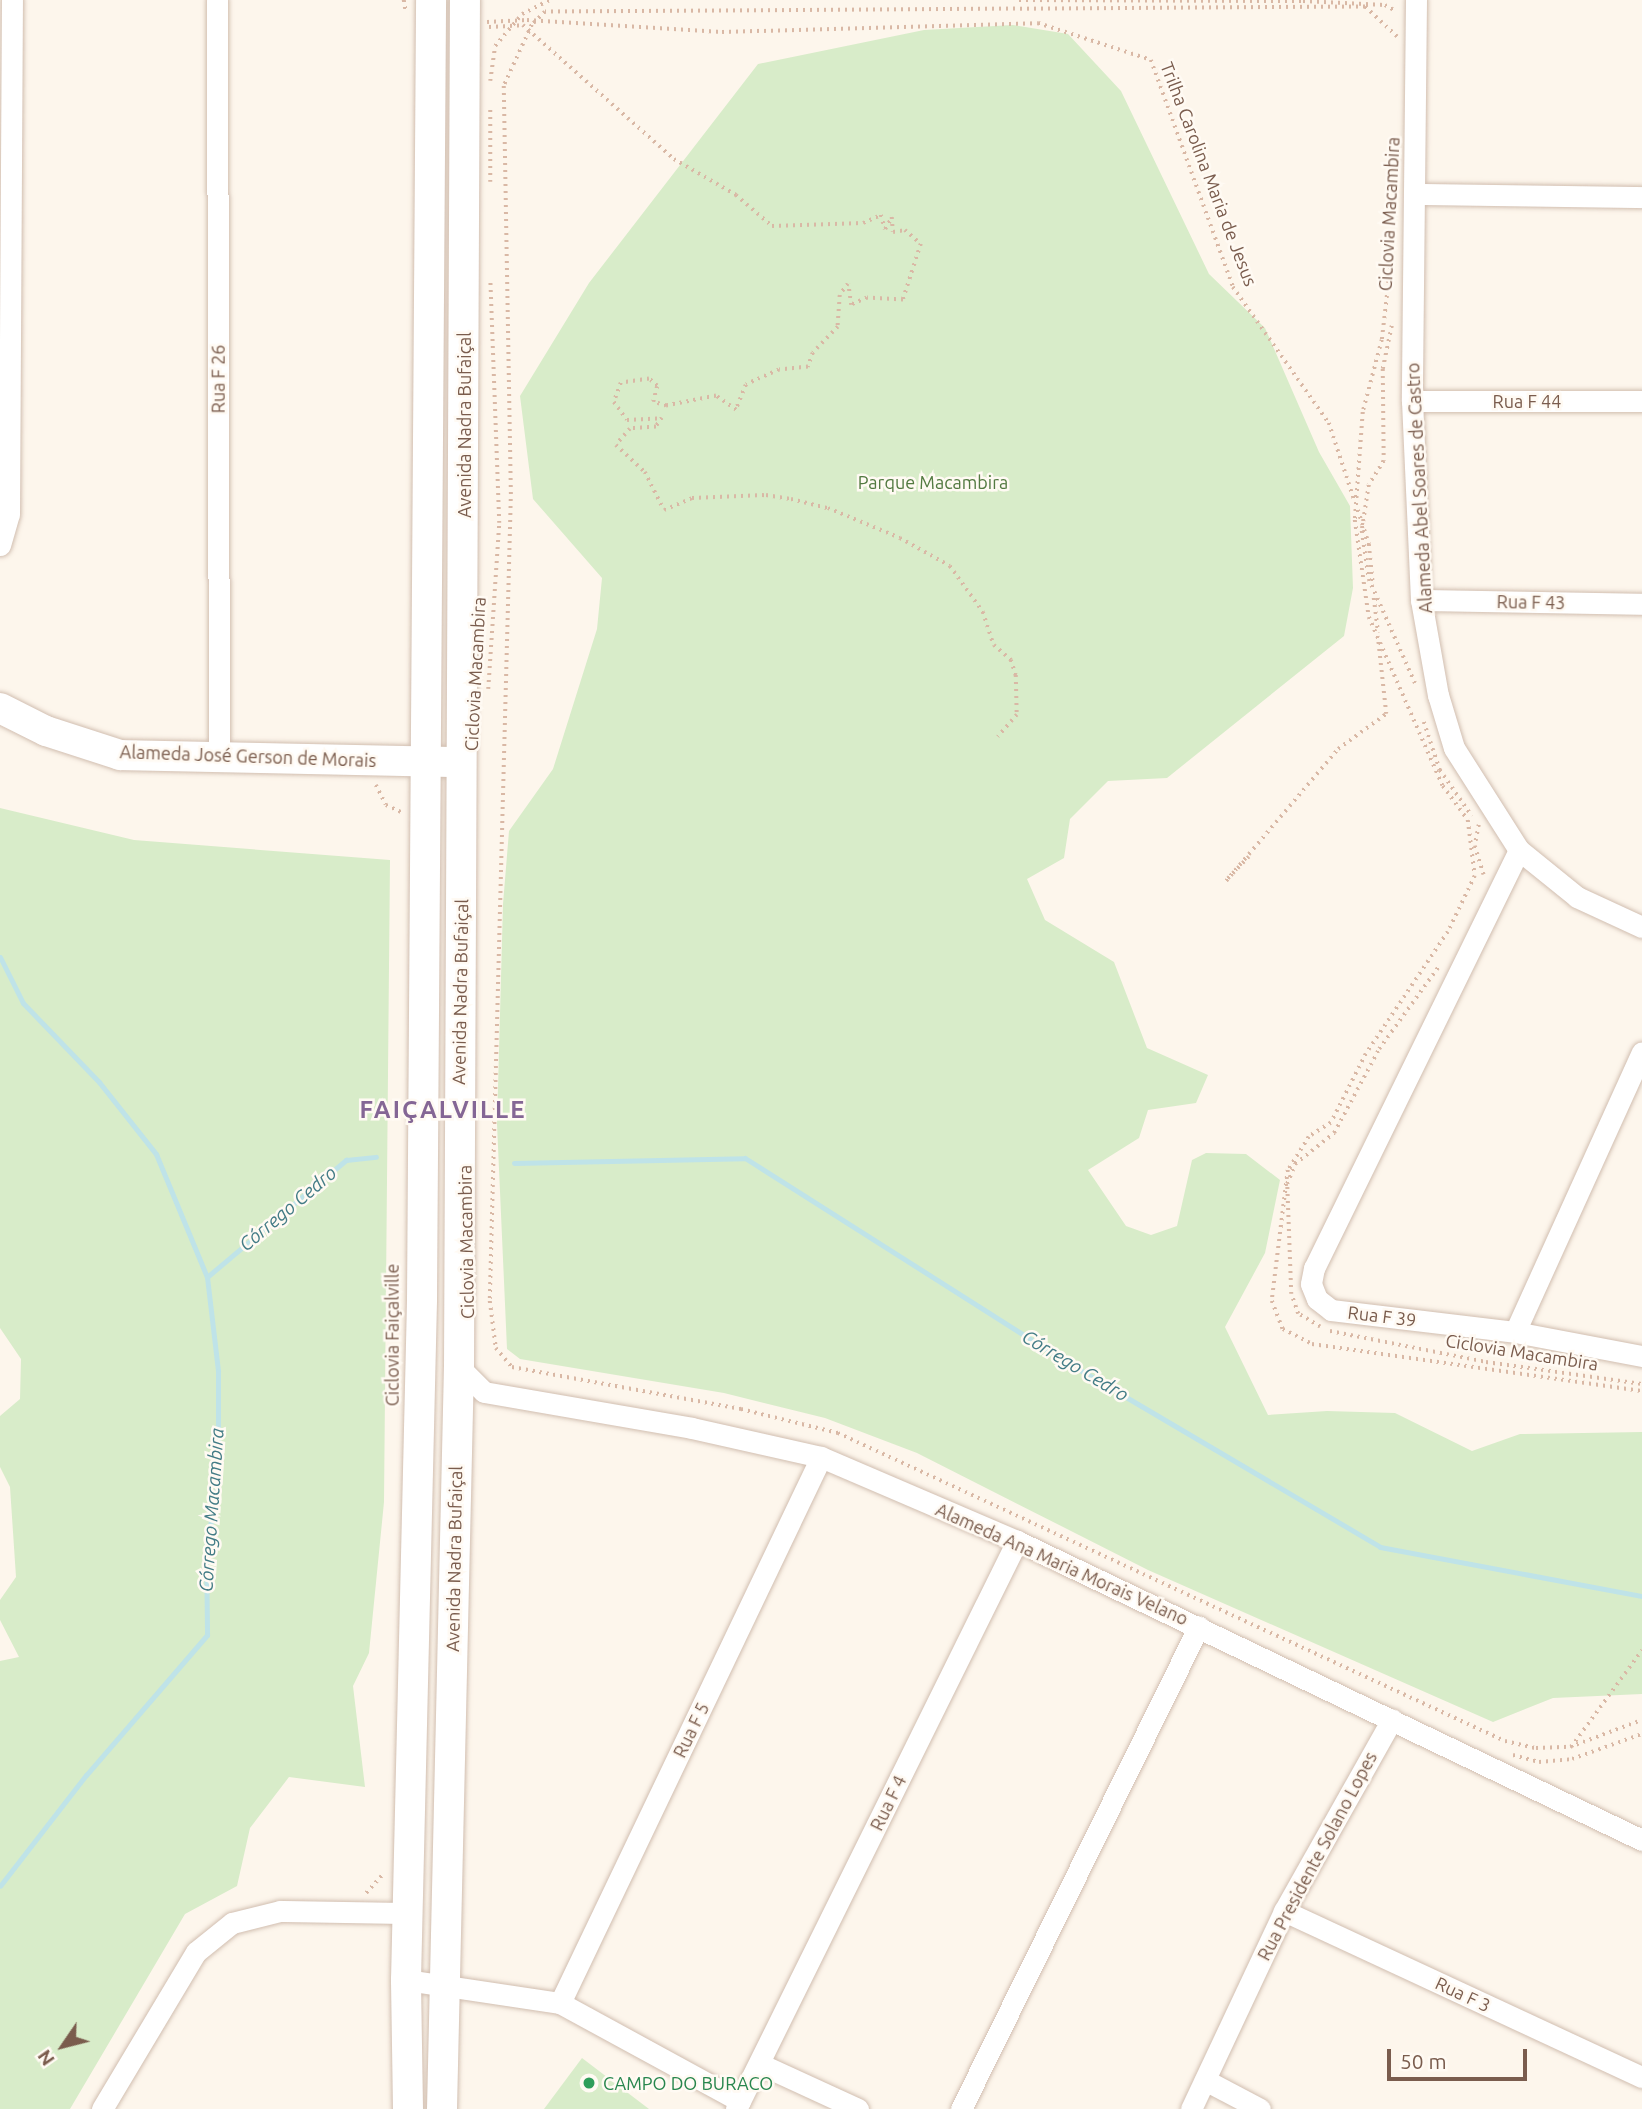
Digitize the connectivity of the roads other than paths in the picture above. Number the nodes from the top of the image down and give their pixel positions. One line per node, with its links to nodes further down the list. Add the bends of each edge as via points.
1 (12, 0): 10 (street, via 9,514)
2 (217, 0): 14 (street, Rua F 26)
3 (419, 7): 15 (main road, Avenida Nadra Bufaiçal)
4 (1408, 7): 6 (street, Alameda Abel Soares de Castro)
5 (473, 11): 16 (main road, Avenida Nadra Bufaiçal)
6 (1416, 194): 7 (street); 8 (street, Alameda Abel Soares de Castro)
7 (1642, 197)
8 (1412, 401): 9 (street, Rua F 44); 11 (street, Alameda Abel Soares de Castro)
9 (1642, 401)
10 (0, 545)
11 (1421, 600): 12 (street, Rua F 43); 17 (street, Alameda Abel Soares de Castro, via 1438,695 1454,748)
12 (1642, 604)
13 (0, 708): 14 (main road, Alameda José Gerson de Morais, via 46,731 120,755)
14 (219, 757): 15 (main road, Alameda José Gerson de Morais)
15 (428, 761): 16 (main road, Alameda José Gerson de Morais); 29 (main road, Avenida Nadra Bufaiçal)
16 (463, 763): 22 (main road, Avenida Nadra Bufaiçal)
17 (1519, 850): 18 (street, Alameda Abel Soares de Castro, via 1577,897); 20 (street, Rua F 39, via 1314,1268 1311,1284 1317,1299 1331,1310)
18 (1642, 927)
19 (1642, 1052): 20 (street)
20 (1515, 1332): 21 (street)
21 (1642, 1356)
22 (459, 1367): 23 (street, Alameda Ana Maria Morais Velano, via 484,1392 692,1428); 31 (main road, Avenida Nadra Bufaiçal)
23 (821, 1457): 24 (street, Alameda Ana Maria Morais Velano); 32 (street, Rua F 5)
24 (1017, 1541): 25 (street, Alameda Ana Maria Morais Velano); 33 (street, Rua F 4)
25 (1199, 1626): 26 (street, Alameda Ana Maria Morais Velano); 41 (street)
26 (1392, 1718): 27 (street, Alameda Ana Maria Morais Velano); 28 (street, Rua Presidente Solano Lopes)
27 (1642, 1840)
28 (1284, 1911): 34 (street, Rua F 3); 35 (street, Rua Presidente Solano Lopes)
29 (408, 1913): 30 (main road, Avenida Nadra Bufaiçal); 37 (street, via 280,1911 232,1923 196,1952)
30 (406, 1980): 31 (street, Rua F 4); 38 (main road, Avenida Nadra Bufaiçal)
31 (445, 1984): 32 (street, Rua F 4); 39 (main road, Avenida Nadra Bufaiçal)
32 (560, 2003): 36 (street, Rua F 4)
33 (760, 2064): 36 (street, Rua F 4); 40 (street)
34 (1642, 2077)
35 (1205, 2080): 42 (street, Rua Presidente Solano Lopes); 43 (street)
36 (738, 2105)
37 (102, 2109)
38 (408, 2109)
39 (442, 2109)
40 (858, 2109)
41 (961, 2109)
42 (1191, 2109)
43 (1260, 2109)

